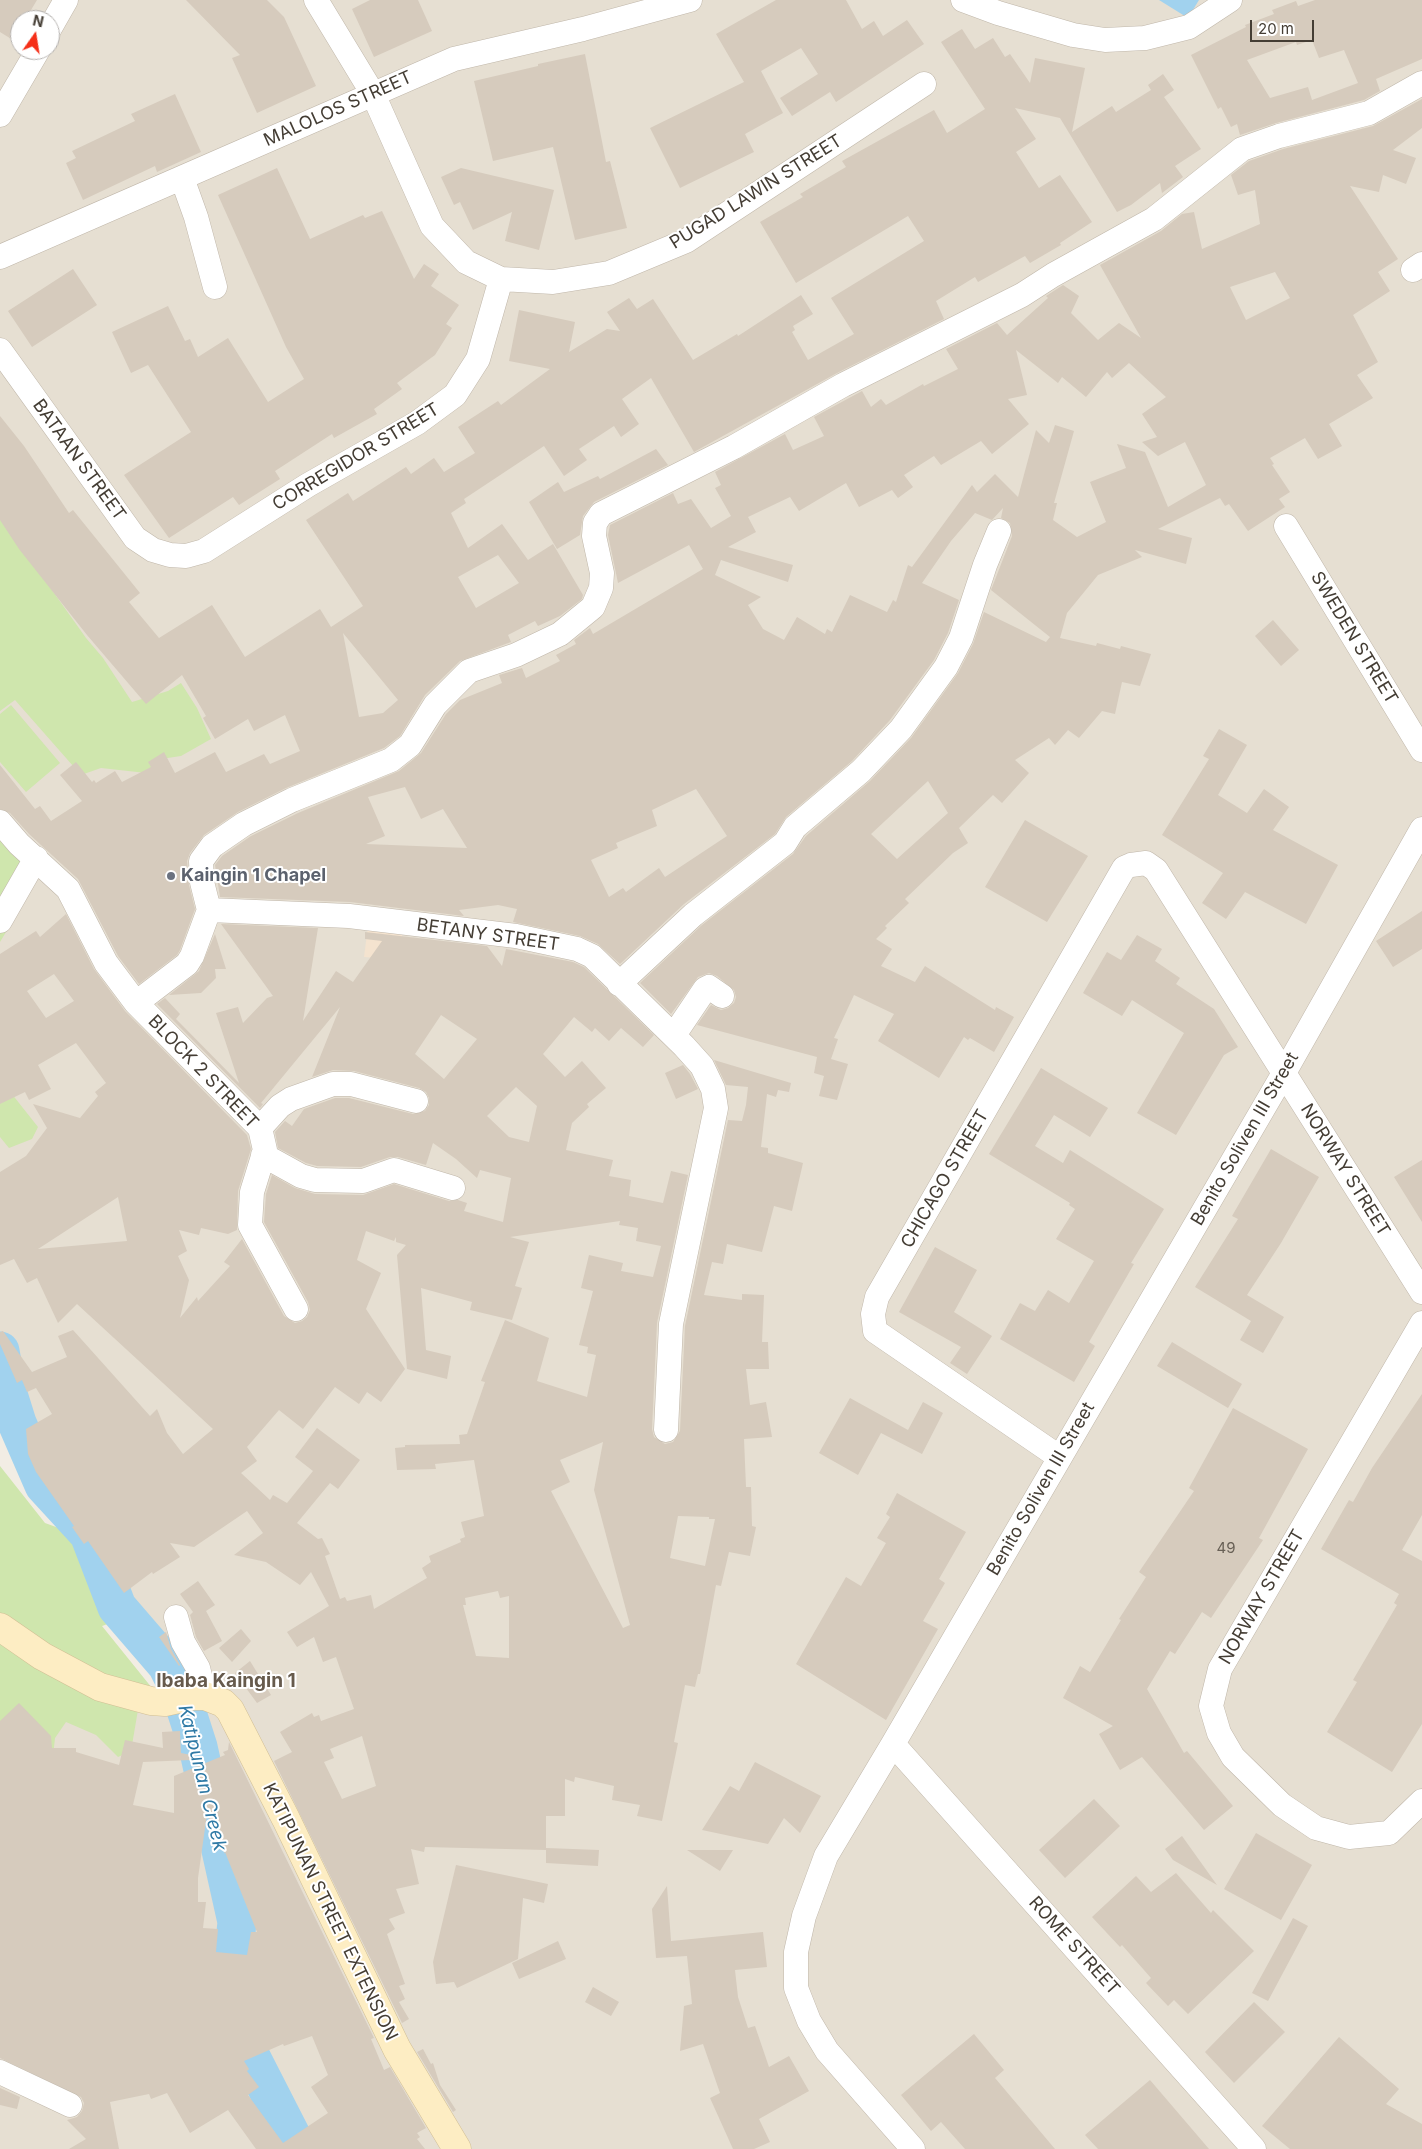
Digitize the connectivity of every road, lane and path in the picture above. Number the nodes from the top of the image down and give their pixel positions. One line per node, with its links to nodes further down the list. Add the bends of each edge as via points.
1 (316, 0): 8 (street, PUGAD LAWIN STREET)
2 (690, 0): 8 (street, MALOLOS STREET, via 454,59)
3 (964, 0): 4 (street, via 1007,16 1105,40 1145,38 1188,27)
4 (1230, 0)
5 (32, 60): 9 (street)
6 (1422, 83): 23 (street, via 1368,113 1242,149 1154,219 1022,295 842,384 734,446 602,514 595,523 594,536 602,588 593,607 560,634 516,655 469,671 436,705 410,746 391,760 292,800 244,824 212,846 201,861)
7 (924, 84): 12 (street, PUGAD LAWIN STREET, via 686,240 609,273 553,282)
8 (373, 94): 10 (street, MALOLOS STREET); 12 (street, PUGAD LAWIN STREET, via 432,226 466,262)
9 (0, 115)
10 (182, 178): 11 (street, MALOLOS STREET); 13 (street)
11 (0, 257)
12 (501, 279): 17 (street, CORREGIDOR STREET, via 478,359 455,395 417,423 308,485 204,551 186,556)
13 (215, 287)
14 (0, 350): 17 (street, BATAAN STREET, via 135,538 153,550)
15 (1286, 526): 18 (street, SWEDEN STREET)
16 (999, 531): 25 (street, via 961,638 946,667 901,729 861,771 795,827 785,843 693,915)
17 (170, 555)
18 (1422, 750)
19 (0, 822): 21 (street)
20 (1422, 829): 29 (street, Benito Soliven Ⅲ Street)
21 (36, 858): 24 (street); 27 (street, via 68,889 106,963)
22 (1156, 870): 29 (street, NORWAY STREET); 38 (street, CHICAGO STREET, via 1146,863 1124,868 877,1297 873,1314 875,1330)
23 (209, 910): 25 (street, BETANY STREET, via 349,916 516,936 577,949 592,956); 27 (street, via 187,964)
24 (0, 921)
25 (619, 984): 28 (street, BETANY STREET)
26 (722, 996): 28 (street, via 709,987 705,989)
27 (136, 1003): 31 (street, BLOCK 2 STREET)
28 (674, 1035): 37 (street, BETANY STREET, via 702,1066 713,1089 716,1108 671,1324)
29 (1284, 1073): 34 (street, NORWAY STREET); 38 (street, Benito Soliven Ⅲ Street)
30 (416, 1100): 31 (street, via 351,1084 333,1084 291,1099)
31 (260, 1128): 32 (street, BLOCK 2 STREET, via 265,1144)
32 (263, 1155): 33 (street, via 314,1180 363,1181 394,1170); 35 (street, BLOCK 2 STREET, via 252,1192 250,1225)
33 (453, 1188)
34 (1422, 1292)
35 (296, 1309)
36 (1422, 1323): 43 (street, NORWAY STREET, via 1220,1669 1211,1706 1219,1733 1234,1757 1282,1804 1316,1828 1350,1837 1389,1833)
37 (666, 1430)
38 (1059, 1457): 42 (street, Benito Soliven Ⅲ Street)
39 (176, 1617): 41 (street, via 183,1642 198,1668)
40 (0, 1627): 41 (street, via 42,1656 125,1695 165,1702)
41 (199, 1696): 46 (street, KATIPUNAN STREET EXTENSION, via 223,1703 235,1717 396,2049)
42 (894, 1744): 47 (street, Benito Soliven Ⅲ Street, via 826,1856 804,1916 796,1952 796,1988 809,2021 828,2051); 48 (street, ROME STREET)
43 (1422, 1801)
44 (0, 2072): 45 (street)
45 (70, 2105)
46 (457, 2149)
47 (913, 2149)
48 (1254, 2149)

